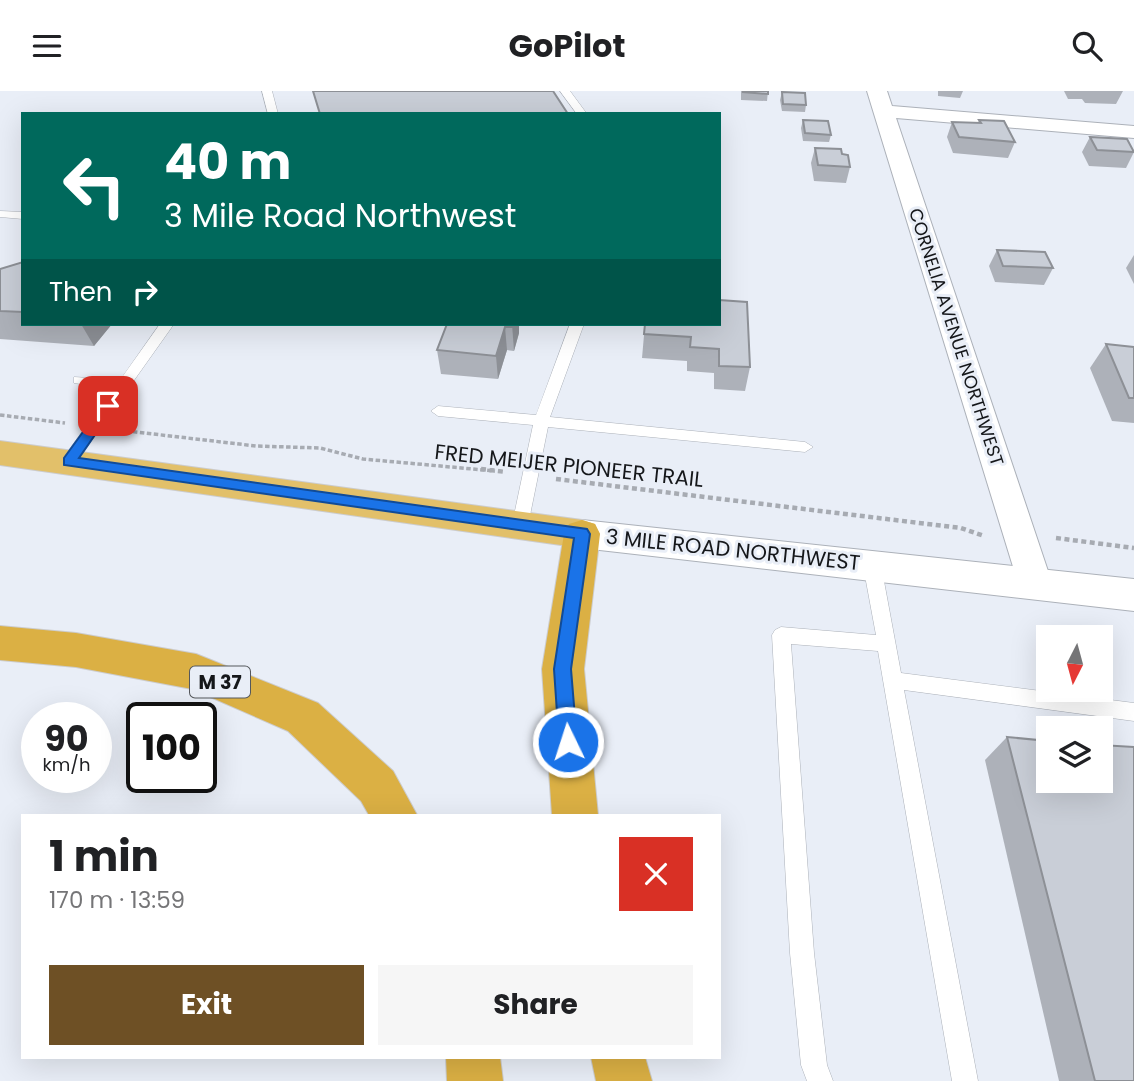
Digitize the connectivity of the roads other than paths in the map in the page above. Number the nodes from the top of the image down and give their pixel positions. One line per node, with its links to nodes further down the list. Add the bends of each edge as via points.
1 (267, 91): 4 (lane)
2 (565, 91): 5 (lane)
3 (880, 101): 6 (street); 21 (street, CORNELIA AVENUE NORTHWEST)
4 (272, 112)
5 (581, 112)
6 (1134, 132)
7 (0, 214): 8 (lane)
8 (21, 216)
9 (166, 326): 12 (lane)
10 (577, 326): 14 (lane)
11 (79, 380): 12 (lane)
12 (124, 385): 17 (lane)
13 (438, 411): 14 (lane)
14 (541, 422): 15 (lane); 18 (lane)
15 (805, 447)
16 (0, 453): 17 (highway, 3 MILE ROAD NORTHWEST)
17 (69, 461): 18 (highway, 3 MILE ROAD NORTHWEST)
18 (520, 525): 19 (highway, 3 MILE ROAD NORTHWEST)
19 (582, 534): 20 (main road, 3 MILE ROAD NORTHWEST); 28 (highway, via 563,669)
20 (872, 565): 21 (main road, 3 MILE ROAD NORTHWEST); 24 (lane)
21 (1035, 583): 22 (main road, 3 MILE ROAD NORTHWEST)
22 (1134, 595)
23 (0, 643): 27 (highway, M 37, via 76,650 196,672 303,717 377,786)
24 (886, 644): 25 (lane); 33 (lane, via 781,635 802,953 814,1065)
25 (892, 680): 26 (lane); 34 (lane)
26 (1134, 712)
27 (393, 814)
28 (575, 814)
29 (473, 1059): 31 (highway)
30 (618, 1059): 32 (highway)
31 (475, 1081)
32 (624, 1081)
33 (820, 1081)
34 (965, 1081)

